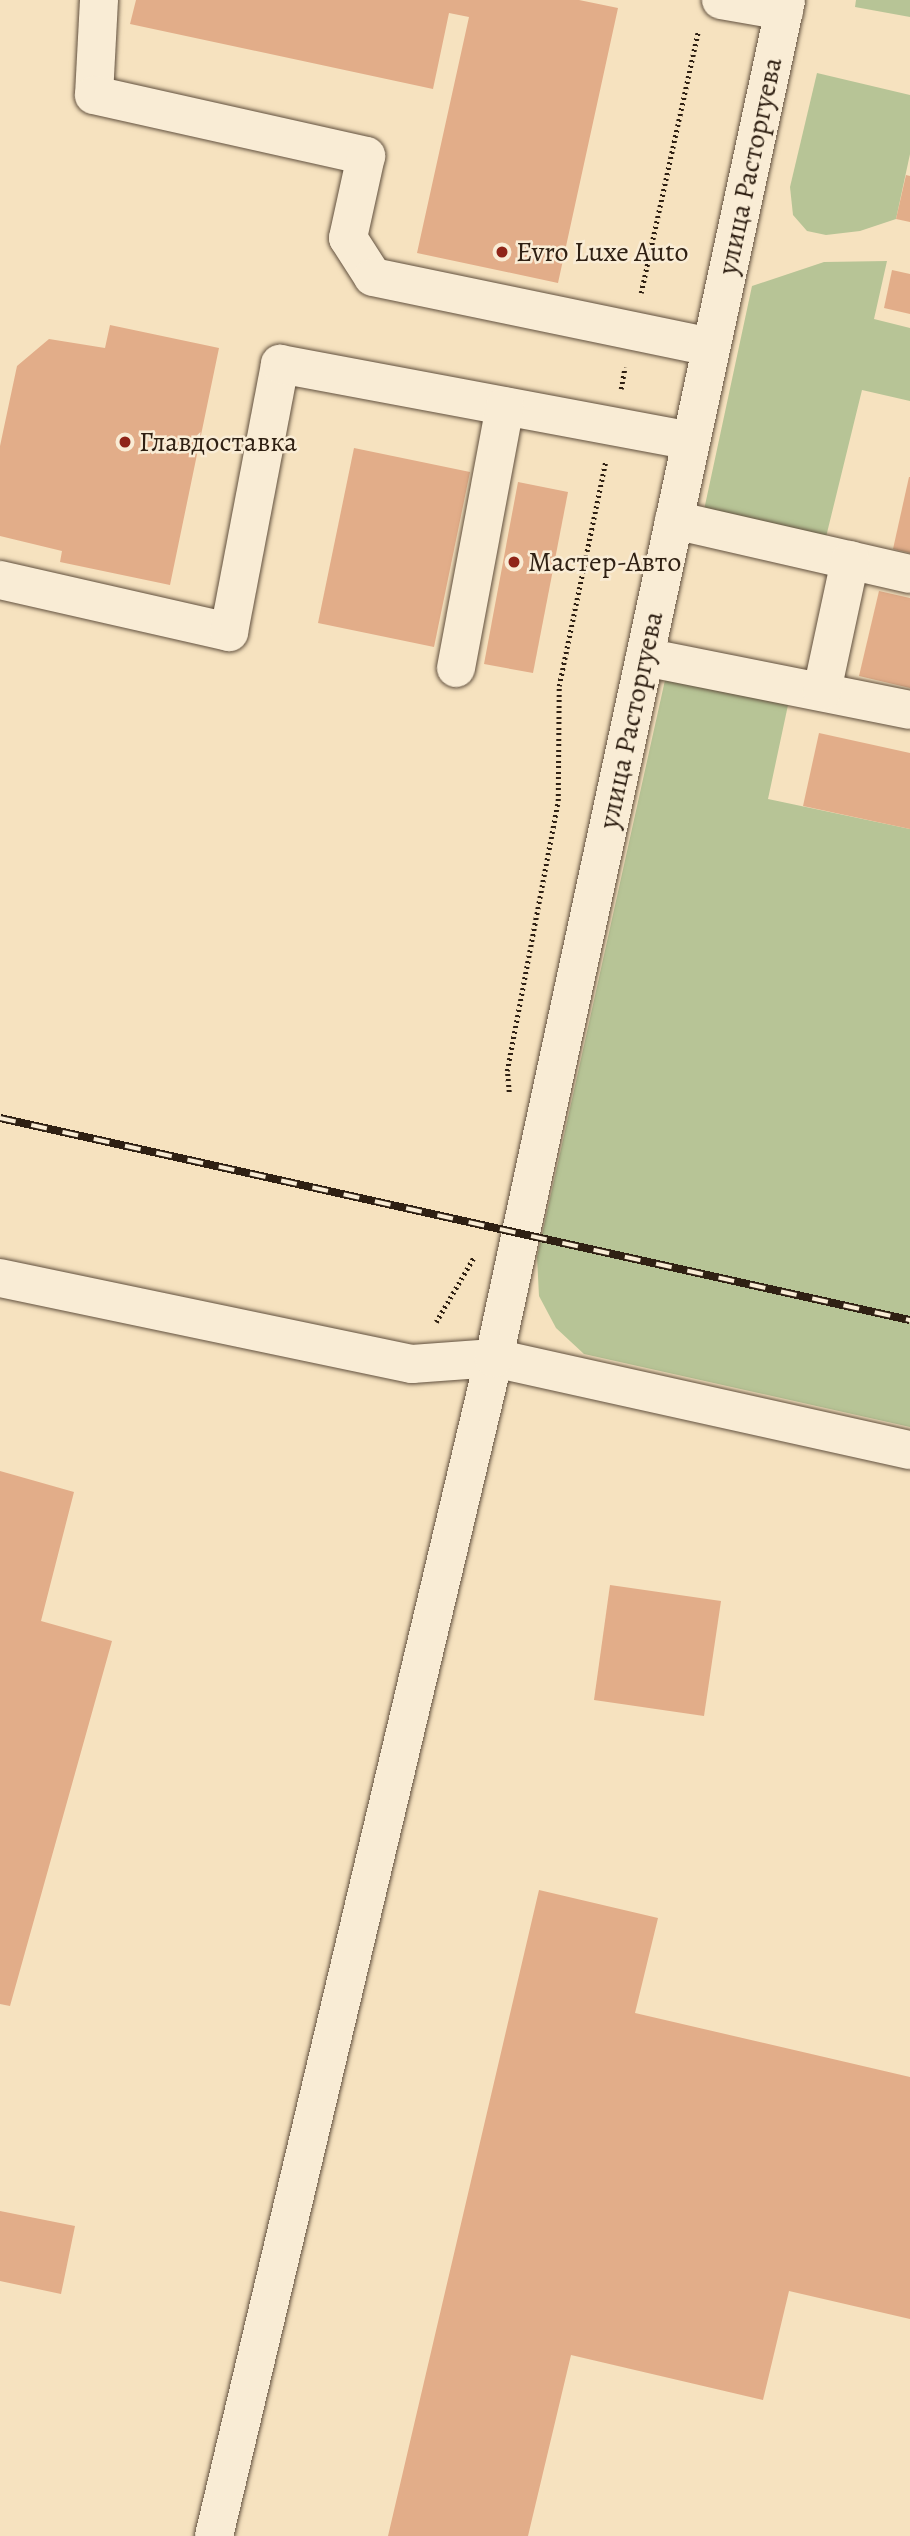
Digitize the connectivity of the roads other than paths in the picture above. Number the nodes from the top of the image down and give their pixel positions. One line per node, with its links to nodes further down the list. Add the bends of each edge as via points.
1 (99, 0): 4 (street, via 94,95 366,156 348,238 373,277)
2 (785, 6): 3 (street); 4 (street, улица Расторгуева)
3 (710, 13)
4 (711, 347): 6 (street, улица Расторгуева)
5 (505, 407): 6 (street); 10 (street, via 280,364 229,632); 12 (street)
6 (691, 442): 7 (street, улица Расторгуева)
7 (674, 520): 8 (street); 11 (street, улица Расторгуева)
8 (850, 560): 9 (street); 13 (street)
9 (910, 574)
10 (0, 580)
11 (645, 657): 13 (street); 16 (street, улица Расторгуева)
12 (456, 668)
13 (822, 691): 14 (street)
14 (910, 710)
15 (0, 1278): 16 (street, via 412,1364)
16 (494, 1358): 17 (street); 18 (street, улица Расторгуева)
17 (910, 1450)
18 (214, 2536)

